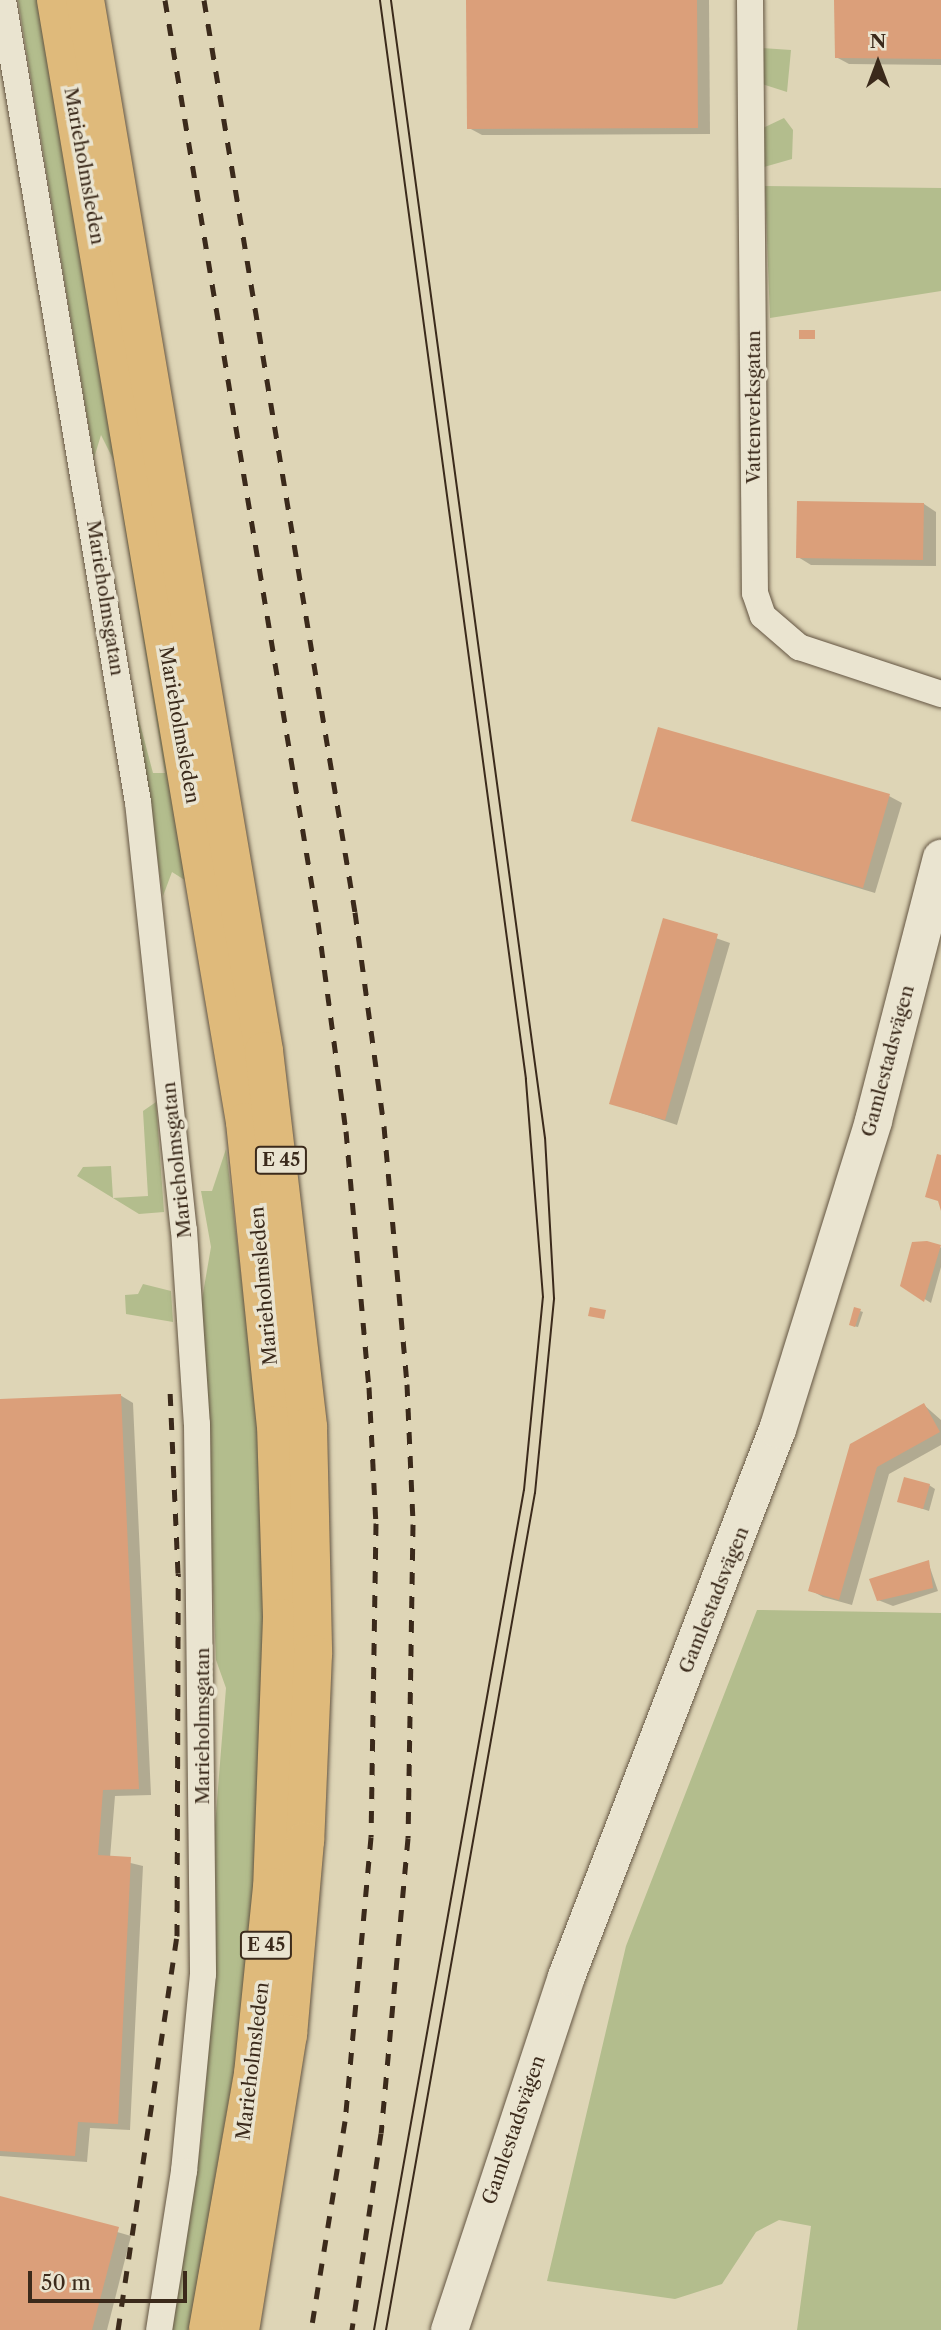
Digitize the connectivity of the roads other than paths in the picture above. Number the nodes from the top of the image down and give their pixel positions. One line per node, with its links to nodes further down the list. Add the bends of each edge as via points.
1 (3, 0): 8 (street, Marieholmsgatan, via 138,802 180,1191 196,1410 203,1974 184,2171)
2 (56, 0): 9 (highway, Marieholmsleden / E 45, via 245,1122 276,1425 282,1618 272,1887 253,2074)
3 (85, 0): 10 (highway, Marieholmsleden / E 45, via 264,1051 308,1427 313,1654 301,1907 267,2185)
4 (750, 0): 5 (street, Vattenverksgatan, via 755,593 763,616 799,647)
5 (941, 694)
6 (941, 858): 7 (street, Gamlestadsvägen)
7 (935, 905): 11 (street, Gamlestadsvägen, via 778,1429 571,1964)
8 (159, 2330)
9 (208, 2330)
10 (240, 2330)
11 (449, 2330)

